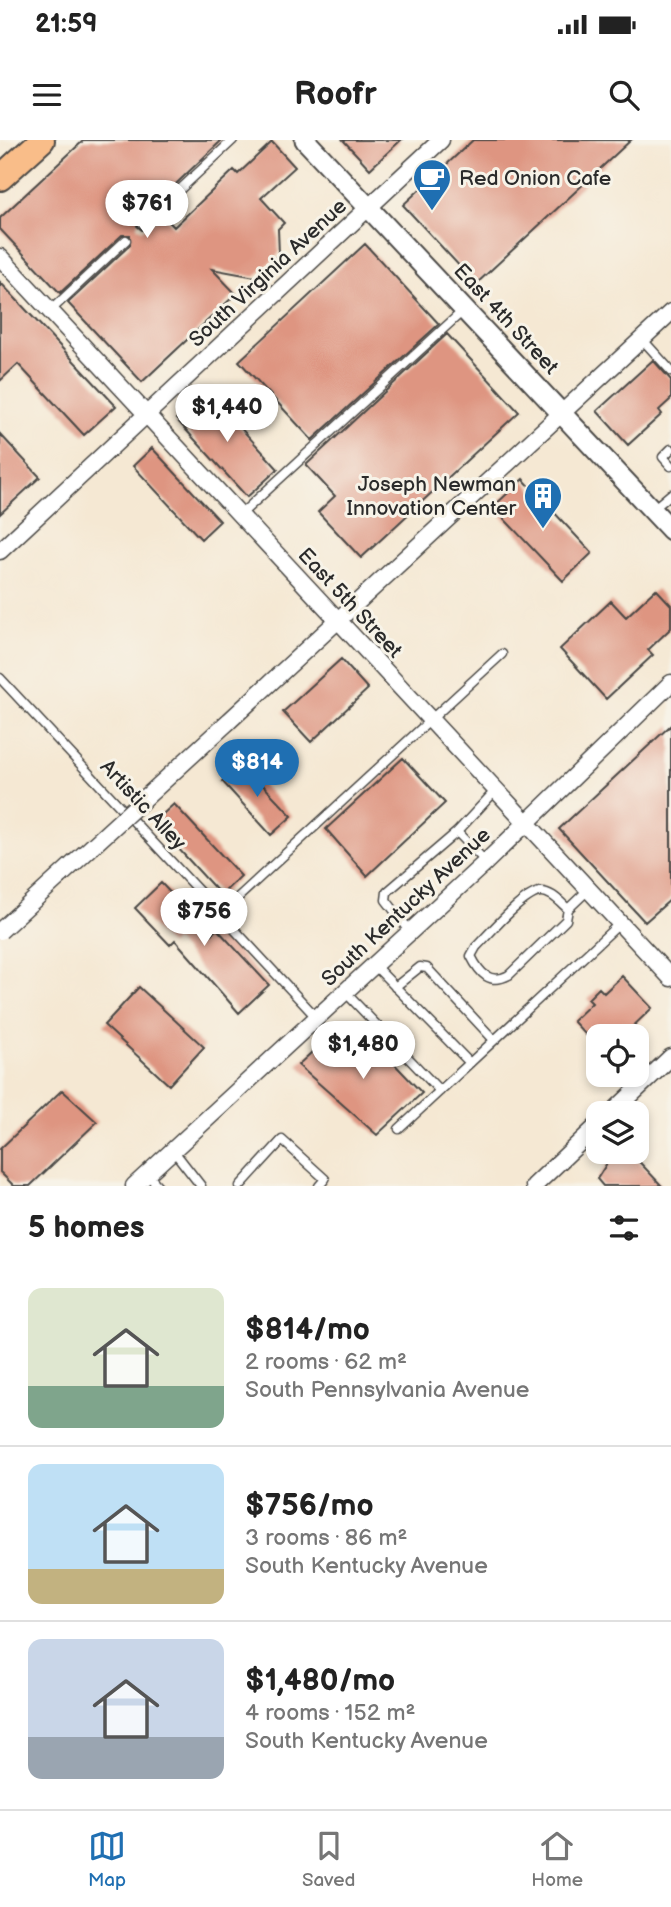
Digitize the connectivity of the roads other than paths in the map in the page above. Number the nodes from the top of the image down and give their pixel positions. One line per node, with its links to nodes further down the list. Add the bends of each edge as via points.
1 (42, 140): 5 (main road)
2 (233, 140): 7 (lane)
3 (305, 140): 6 (street, East 4th Street)
4 (441, 140): 6 (street, South Virginia Avenue)
5 (0, 178)
6 (369, 207): 10 (street, East 4th Street); 16 (street, South Virginia Avenue)
7 (142, 224)
8 (126, 240): 11 (lane)
9 (0, 257): 11 (street, East 5th Street)
10 (465, 309): 15 (street, East 4th Street); 21 (lane)
11 (50, 311): 16 (street, East 5th Street)
12 (669, 316): 13 (street)
13 (642, 339): 14 (lane); 15 (street)
14 (671, 370)
15 (563, 413): 20 (street, East 4th Street); 24 (street)
16 (146, 414): 21 (street, East 5th Street); 23 (street, South Virginia Avenue)
17 (671, 449): 18 (lane, via 663,457)
18 (671, 467)
19 (671, 494): 20 (lane)
20 (652, 510): 22 (street, East 4th Street)
21 (240, 515): 24 (street, East 5th Street)
22 (671, 530)
23 (0, 551)
24 (337, 620): 28 (street, East 5th Street); 37 (street, bridge)
25 (502, 654): 28 (lane)
26 (0, 678): 35 (lane, Artistic Alley)
27 (671, 683): 30 (street, South Kentucky Avenue)
28 (430, 719): 29 (street, East 5th Street); 35 (lane)
29 (496, 790): 30 (street, East 5th Street); 31 (lane)
30 (526, 822): 32 (street, South Kentucky Avenue); 33 (street, East 5th Street)
31 (457, 832): 32 (lane); 38 (lane, via 387,892 386,900)
32 (486, 862): 38 (street, South Kentucky Avenue)
33 (588, 890): 34 (lane); 36 (street, East 5th Street)
34 (568, 909): 34 (lane, via 540,892 526,898 476,947 471,956 477,967 489,979 498,981 509,975 566,920)
35 (220, 914): 43 (lane, Artistic Alley)
36 (619, 924): 40 (street, East 5th Street); 44 (lane)
37 (0, 931)
38 (410, 931): 39 (street, South Kentucky Avenue)
39 (374, 965): 41 (lane); 42 (street, South Kentucky Avenue)
40 (671, 978)
41 (395, 987): 44 (lane, via 420,967 427,968); 46 (lane)
42 (345, 992): 43 (street, South Kentucky Avenue); 47 (lane)
43 (317, 1018): 51 (street, South Kentucky Avenue)
44 (494, 1040): 46 (lane)
45 (671, 1057): 48 (street)
46 (470, 1063): 47 (lane)
47 (439, 1091): 49 (lane)
48 (625, 1101)
49 (399, 1129)
50 (586, 1136): 57 (street)
51 (173, 1150): 52 (street, South Kentucky Avenue); 54 (lane)
52 (152, 1180): 53 (street, South Kentucky Avenue)
53 (134, 1186)
54 (201, 1186)
55 (240, 1186): 56 (lane, via 282,1140 325,1179)
56 (318, 1186)
57 (534, 1186)

